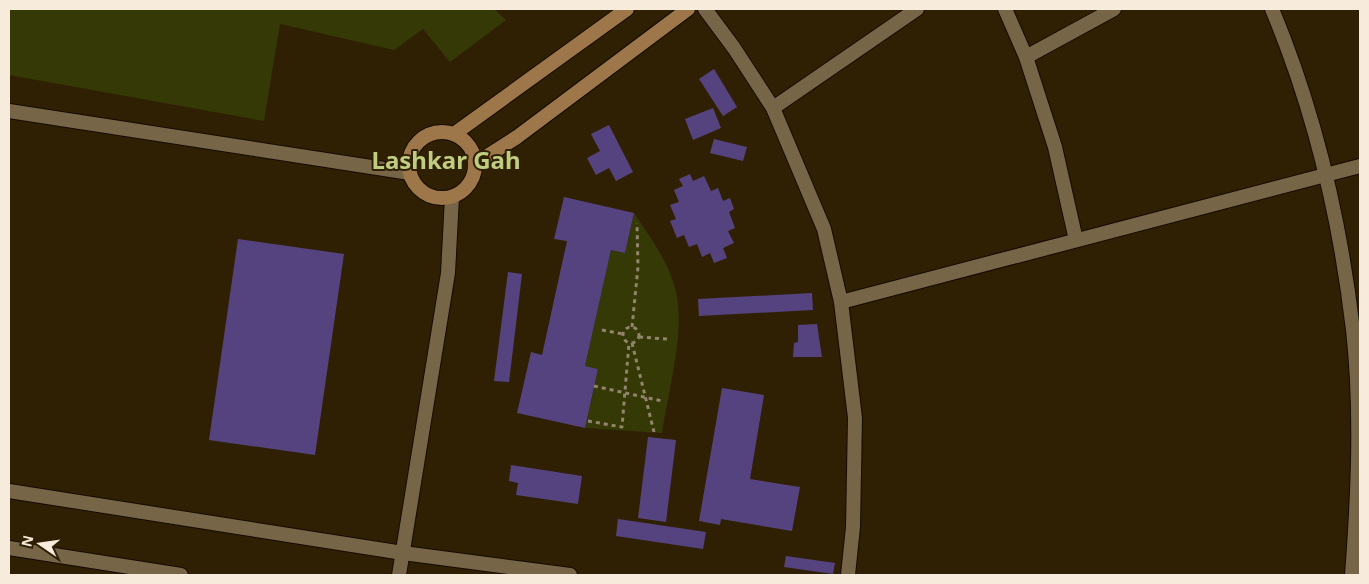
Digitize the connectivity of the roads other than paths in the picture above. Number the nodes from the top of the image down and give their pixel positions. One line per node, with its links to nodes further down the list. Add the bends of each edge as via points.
1 (627, 9): 11 (main road)
2 (688, 9): 12 (main road, via 517,137)
3 (705, 9): 9 (street)
4 (917, 9): 9 (street)
5 (1005, 9): 8 (street)
6 (1114, 9): 8 (street)
7 (1272, 9): 15 (street, via 1312,119)
8 (1026, 58): 17 (street, via 1055,147)
9 (773, 108): 18 (street, via 824,229)
10 (9, 111): 14 (street)
11 (454, 134): 12 (main road, via 469,146); 14 (main road, via 438,132 421,140 410,154)
12 (475, 164): 16 (main road, via 471,182)
13 (1360, 166): 15 (street)
14 (410, 173): 16 (main road, via 414,184 428,196)
15 (1327, 175): 17 (street); 26 (street, via 1353,331 1358,426)
16 (452, 197): 21 (street, via 448,273)
17 (1076, 240): 18 (street)
18 (841, 302): 25 (street, via 855,418 853,527)
19 (9, 492): 21 (street)
20 (9, 548): 22 (street)
21 (403, 553): 23 (street); 24 (street)
22 (181, 575)
23 (399, 575)
24 (570, 575)
25 (848, 575)
26 (1352, 575)

